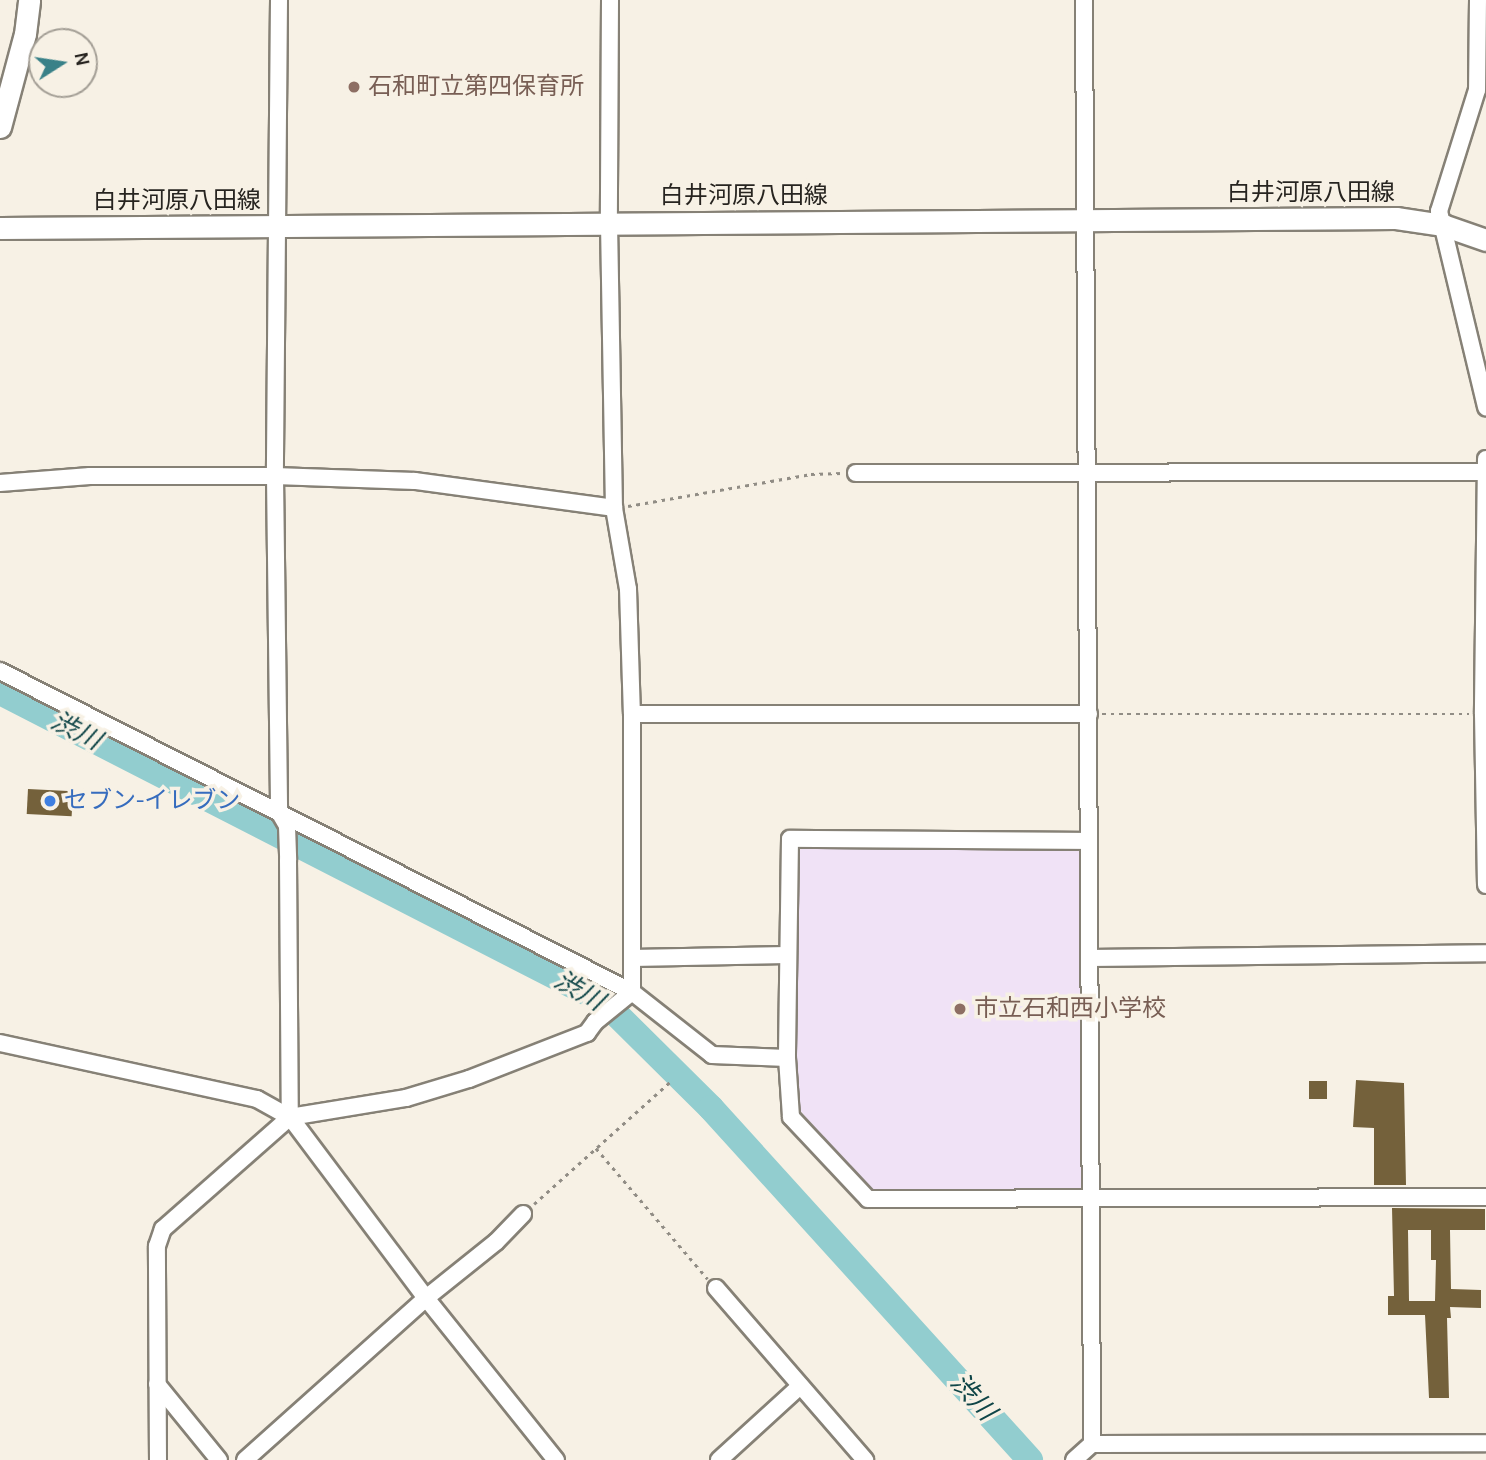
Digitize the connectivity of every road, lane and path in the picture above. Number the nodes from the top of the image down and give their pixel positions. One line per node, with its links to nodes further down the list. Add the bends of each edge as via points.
1 (29, 0): 7 (main road, via 25,34)
2 (279, 0): 11 (street)
3 (610, 0): 9 (street)
4 (1084, 0): 8 (street)
5 (1478, 0): 6 (street)
6 (1481, 91): 10 (street, via 1439,211)
7 (0, 127)
8 (1085, 220): 9 (main road, 白井河原八田線); 10 (main road, 白井河原八田線, via 1396,218); 17 (street)
9 (609, 223): 11 (main road, 白井河原八田線); 20 (street)
10 (1443, 225): 13 (main road, 白井河原八田線); 14 (street)
11 (275, 227): 12 (main road, 白井河原八田線); 18 (street)
12 (0, 228)
13 (1486, 240)
14 (1486, 407)
15 (1485, 466): 17 (street); 24 (street)
16 (856, 473): 17 (street); 20 (path, via 811,474)
17 (1087, 473): 23 (street)
18 (275, 476): 19 (street, via 90,476); 20 (street, via 415,481); 25 (street)
19 (0, 483)
20 (614, 508): 22 (street, via 628,589)
21 (0, 671): 25 (street)
22 (632, 714): 23 (street); 30 (street)
23 (1089, 714): 24 (path); 26 (street)
24 (1483, 714): 27 (street)
25 (283, 819): 32 (street); 36 (street, via 288,860)
26 (1088, 841): 29 (street, via 790,839); 31 (street)
27 (1486, 885)
28 (1486, 953): 31 (street)
29 (787, 955): 30 (street); 34 (street)
30 (632, 958): 32 (street)
31 (1089, 958): 39 (street)
32 (626, 996): 34 (street, via 712,1055); 36 (street, via 587,1033 470,1079 406,1098)
33 (0, 1043): 36 (street, via 257,1099)
34 (787, 1058): 39 (street, via 791,1117 868,1199)
35 (672, 1080): 37 (path)
36 (290, 1116): 42 (street); 43 (street, via 163,1229 157,1246)
37 (596, 1148): 40 (path); 41 (path)
38 (1486, 1198): 39 (street)
39 (1093, 1199): 46 (street)
40 (523, 1213): 42 (street, via 496,1242)
41 (716, 1288): 44 (street)
42 (426, 1298): 49 (street); 50 (street)
43 (157, 1384): 47 (street); 48 (street)
44 (800, 1386): 51 (street); 52 (street)
45 (1486, 1443): 46 (street)
46 (1093, 1444): 53 (street)
47 (158, 1460)
48 (219, 1460)
49 (246, 1460)
50 (556, 1460)
51 (719, 1460)
52 (865, 1460)
53 (1074, 1460)

